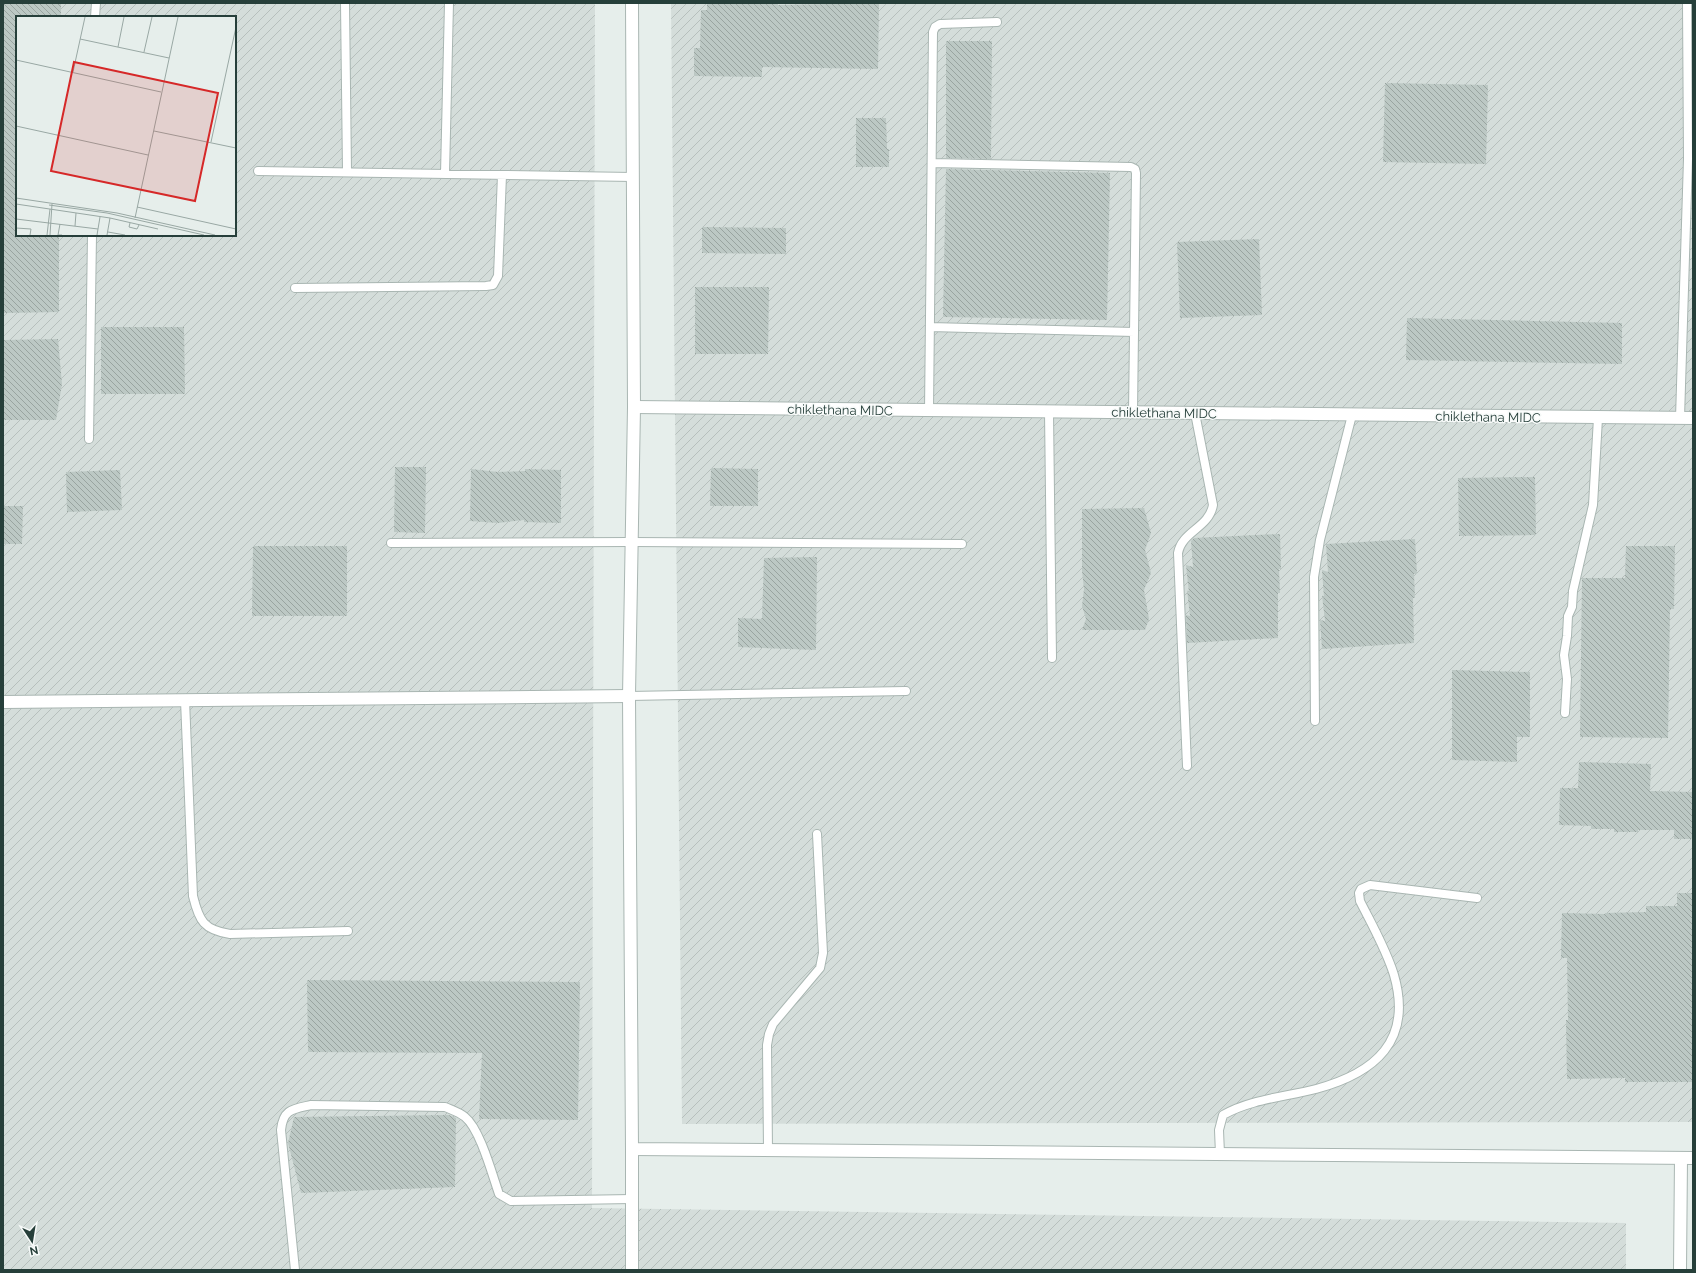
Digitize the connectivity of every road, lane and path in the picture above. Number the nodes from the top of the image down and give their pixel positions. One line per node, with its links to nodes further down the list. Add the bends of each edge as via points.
1 (96, 3): 6 (lane)
2 (345, 3): 11 (lane)
3 (449, 3): 12 (lane)
4 (632, 3): 14 (street)
5 (1688, 3): 8 (lane)
6 (95, 16)
7 (997, 22): 9 (lane, via 940,24 935,27)
8 (1690, 159): 26 (lane)
9 (932, 163): 17 (lane); 18 (lane, via 1135,169)
10 (258, 171): 11 (lane)
11 (347, 172): 12 (lane)
12 (446, 174): 13 (lane)
13 (502, 175): 14 (lane); 16 (lane, via 498,276 493,285)
14 (633, 177): 19 (street)
15 (92, 236): 28 (lane)
16 (295, 288)
17 (930, 327): 18 (lane); 20 (lane)
18 (1134, 332): 22 (lane)
19 (634, 407): 20 (street, chiklethana MIDC); 29 (street)
20 (930, 410): 21 (street, chiklethana MIDC)
21 (1049, 412): 22 (street, chiklethana MIDC); 32 (lane)
22 (1133, 413): 23 (street, chiklethana MIDC)
23 (1195, 414): 24 (street, chiklethana MIDC); 39 (lane, via 1213,505 1212,514 1182,543 1178,553)
24 (1352, 415): 25 (street, chiklethana MIDC); 38 (lane, via 1320,540 1314,578)
25 (1598, 418): 26 (street, chiklethana MIDC); 37 (lane, via 1593,505 1568,616 1564,655 1567,679)
26 (1680, 418): 27 (street, chiklethana MIDC)
27 (1693, 418)
28 (89, 439)
29 (631, 542): 30 (lane); 31 (lane); 34 (street)
30 (391, 543)
31 (962, 544)
32 (1052, 658)
33 (906, 691): 34 (lane)
34 (629, 696): 35 (street); 43 (street)
35 (186, 700): 36 (street); 42 (lane, via 193,896 197,912 205,926 216,932 230,934)
36 (3, 702)
37 (1565, 713)
38 (1315, 721)
39 (1187, 766)
40 (817, 834): 44 (lane, via 822,960 820,968 773,1024 769,1034)
41 (1478, 898): 45 (lane, via 1370,886 1361,889 1360,901 1388,958 1398,994 1396,1029 1391,1042 1372,1064 1354,1074 1317,1088 1236,1107 1223,1115 1219,1130)
42 (348, 931)
43 (632, 1150): 44 (street); 48 (street)
44 (768, 1151): 45 (street)
45 (1220, 1154): 46 (street)
46 (1681, 1158): 47 (street); 51 (street)
47 (1693, 1158)
48 (632, 1199): 49 (lane, via 511,1201 499,1194 475,1129 456,1111 445,1107 311,1105 287,1113 282,1120 281,1130); 50 (street)
49 (295, 1270)
50 (632, 1270)
51 (1680, 1270)

